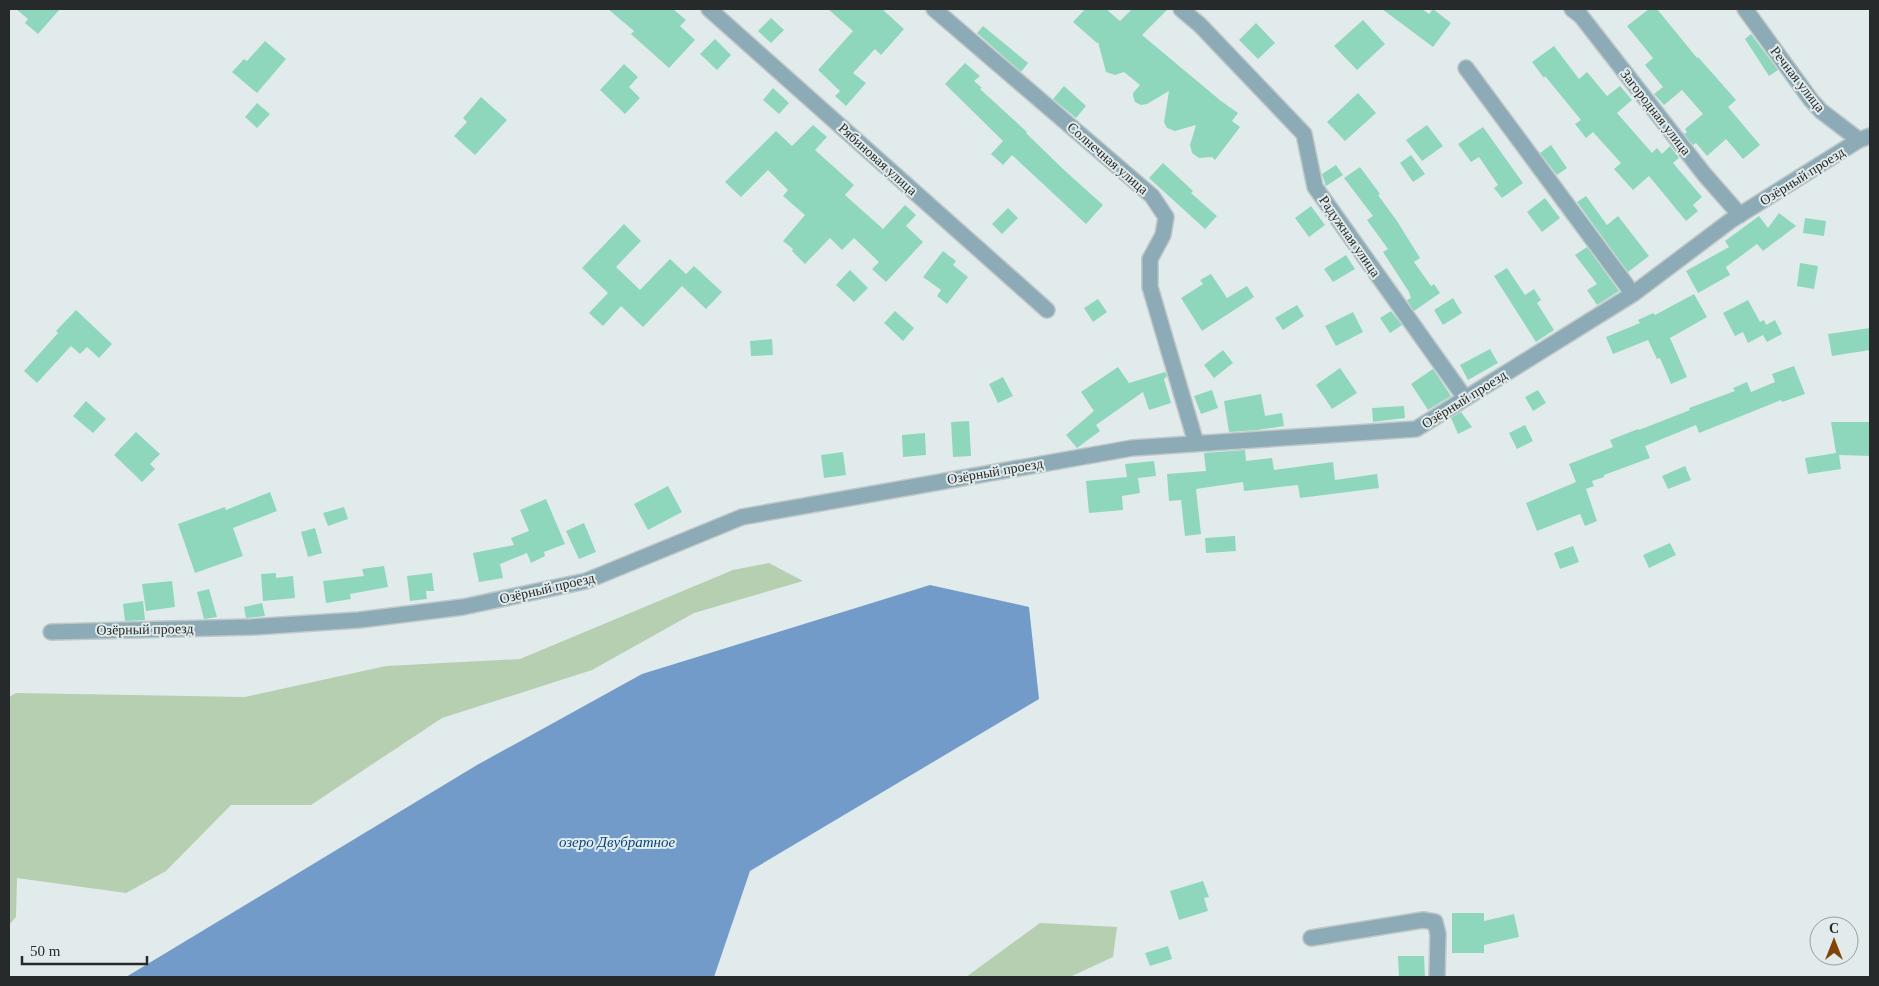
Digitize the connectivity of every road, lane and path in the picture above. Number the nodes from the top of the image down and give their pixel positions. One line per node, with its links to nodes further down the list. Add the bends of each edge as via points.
1 (709, 9): 10 (street, Рябиновая улица)
2 (934, 9): 12 (street, Солнечная улица, via 1152,196 1166,217 1163,235 1150,259 1150,287)
3 (1182, 9): 11 (street, Радужная улица, via 1304,134 1316,186)
4 (1572, 9): 8 (street, Загородная улица, via 1581,16 1704,174)
5 (1745, 9): 7 (street, Речная улица, via 1821,111)
6 (1466, 68): 9 (street)
7 (1865, 138): 8 (street, Озёрный проезд)
8 (1740, 215): 9 (street, Озёрный проезд)
9 (1633, 294): 11 (street, Озёрный проезд)
10 (1048, 310)
11 (1464, 398): 12 (street, Озёрный проезд, via 1416,429)
12 (1196, 442): 13 (street, Озёрный проезд, via 1132,448 742,517 586,581 463,607 358,620 252,627)
13 (51, 632)
14 (1311, 938): 15 (street, via 1423,920 1434,922 1438,934)
15 (1437, 977)

